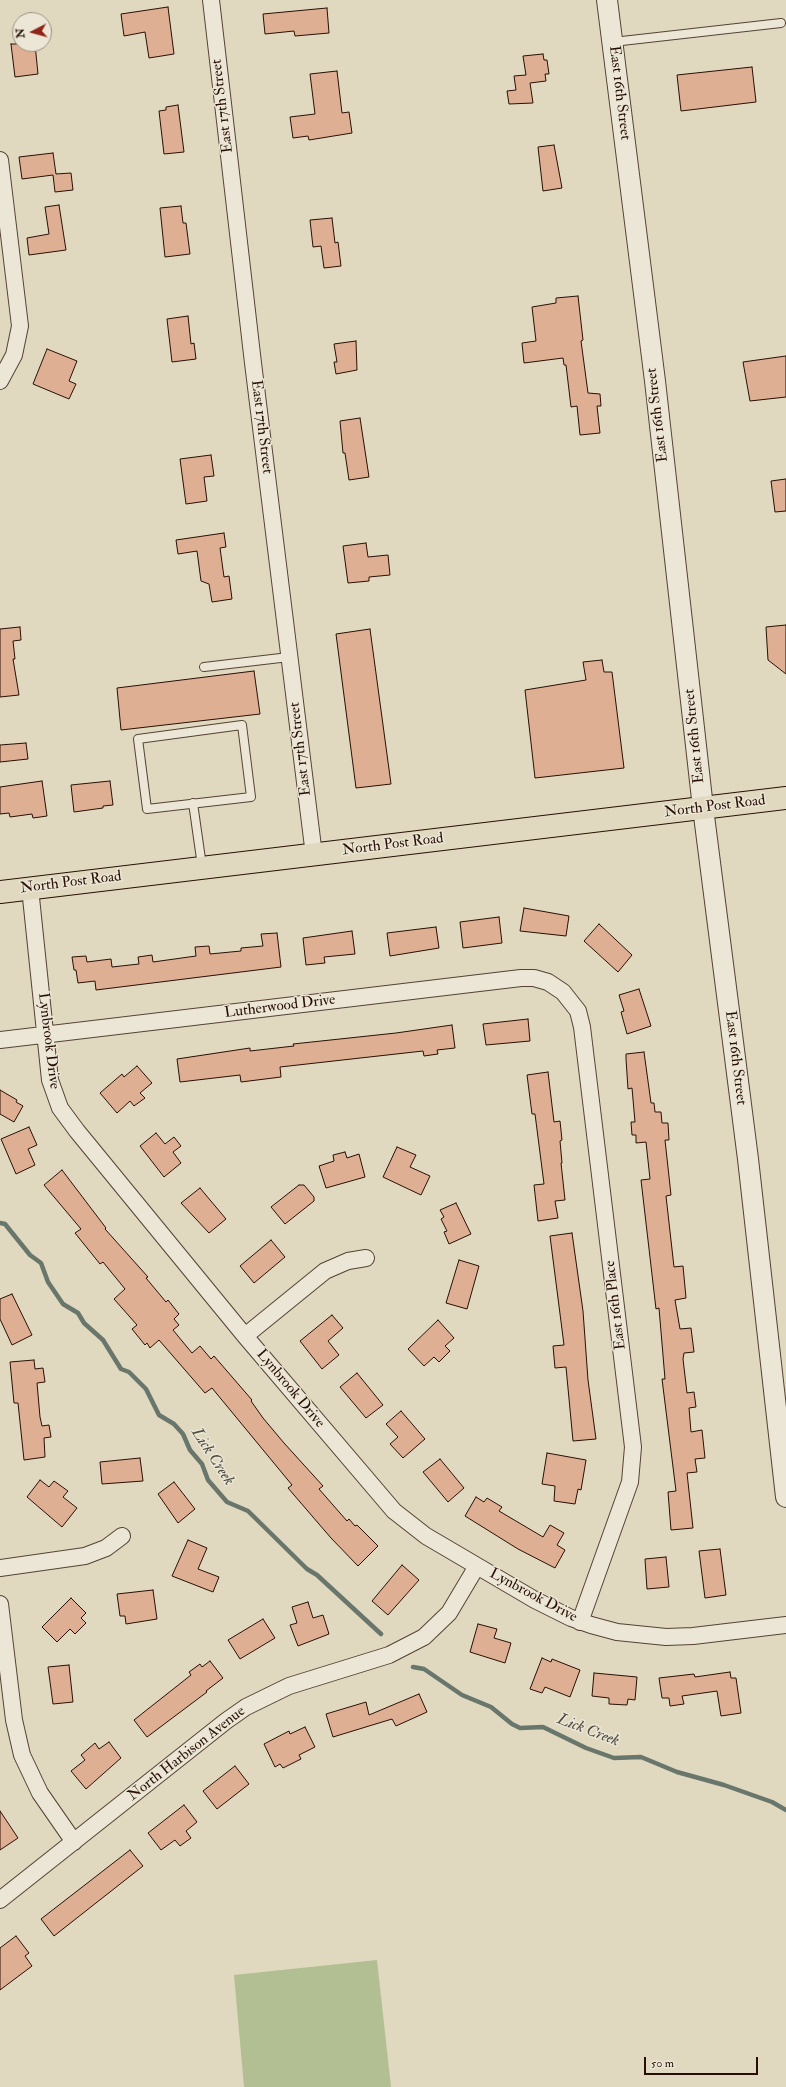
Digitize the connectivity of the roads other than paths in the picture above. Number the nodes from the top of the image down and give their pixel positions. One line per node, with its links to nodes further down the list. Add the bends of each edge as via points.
1 (210, 0): 7 (street, East 17th Street)
2 (607, 0): 4 (street, East 16th Street)
3 (781, 23): 4 (lane)
4 (613, 42): 11 (street, East 16th Street, via 655,381)
5 (0, 160): 6 (street, via 20,326 14,355)
6 (0, 381)
7 (289, 657): 8 (lane); 12 (street, East 17th Street)
8 (204, 667)
9 (786, 798): 11 (main road, North Post Road)
10 (193, 804): 10 (lane, via 251,797 242,725 138,739 147,809); 13 (lane)
11 (703, 808): 12 (main road, North Post Road); 21 (street, East 16th Street, via 748,1159)
12 (314, 854): 13 (main road, North Post Road)
13 (202, 868): 14 (main road, North Post Road)
14 (30, 888): 15 (main road, North Post Road); 17 (street, Lynbrook Drive)
15 (0, 892)
16 (558, 988): 17 (street, Lutherwood Drive, via 538,979 521,978); 26 (street, East 16th Place, via 578,1011 582,1027 634,1447 630,1482)
17 (46, 1035): 18 (street, Lutherwood Drive); 20 (street, Lynbrook Drive, via 52,1087 60,1108)
18 (0, 1040)
19 (366, 1258): 20 (street, via 348,1261 325,1271)
20 (244, 1336): 23 (street, Lynbrook Drive, via 394,1511 426,1536)
21 (786, 1497)
22 (122, 1536): 24 (street, via 106,1548 85,1556)
23 (476, 1566): 26 (street, Lynbrook Drive); 28 (street, North Harbison Avenue, via 449,1613 424,1637 389,1655 289,1686 246,1707)
24 (0, 1568)
25 (0, 1604): 28 (street, via 14,1720 22,1754 40,1793)
26 (580, 1622): 27 (street, Lynbrook Drive, via 617,1632 666,1637)
27 (786, 1625)
28 (74, 1842): 29 (street, North Harbison Avenue)
29 (0, 1900)

